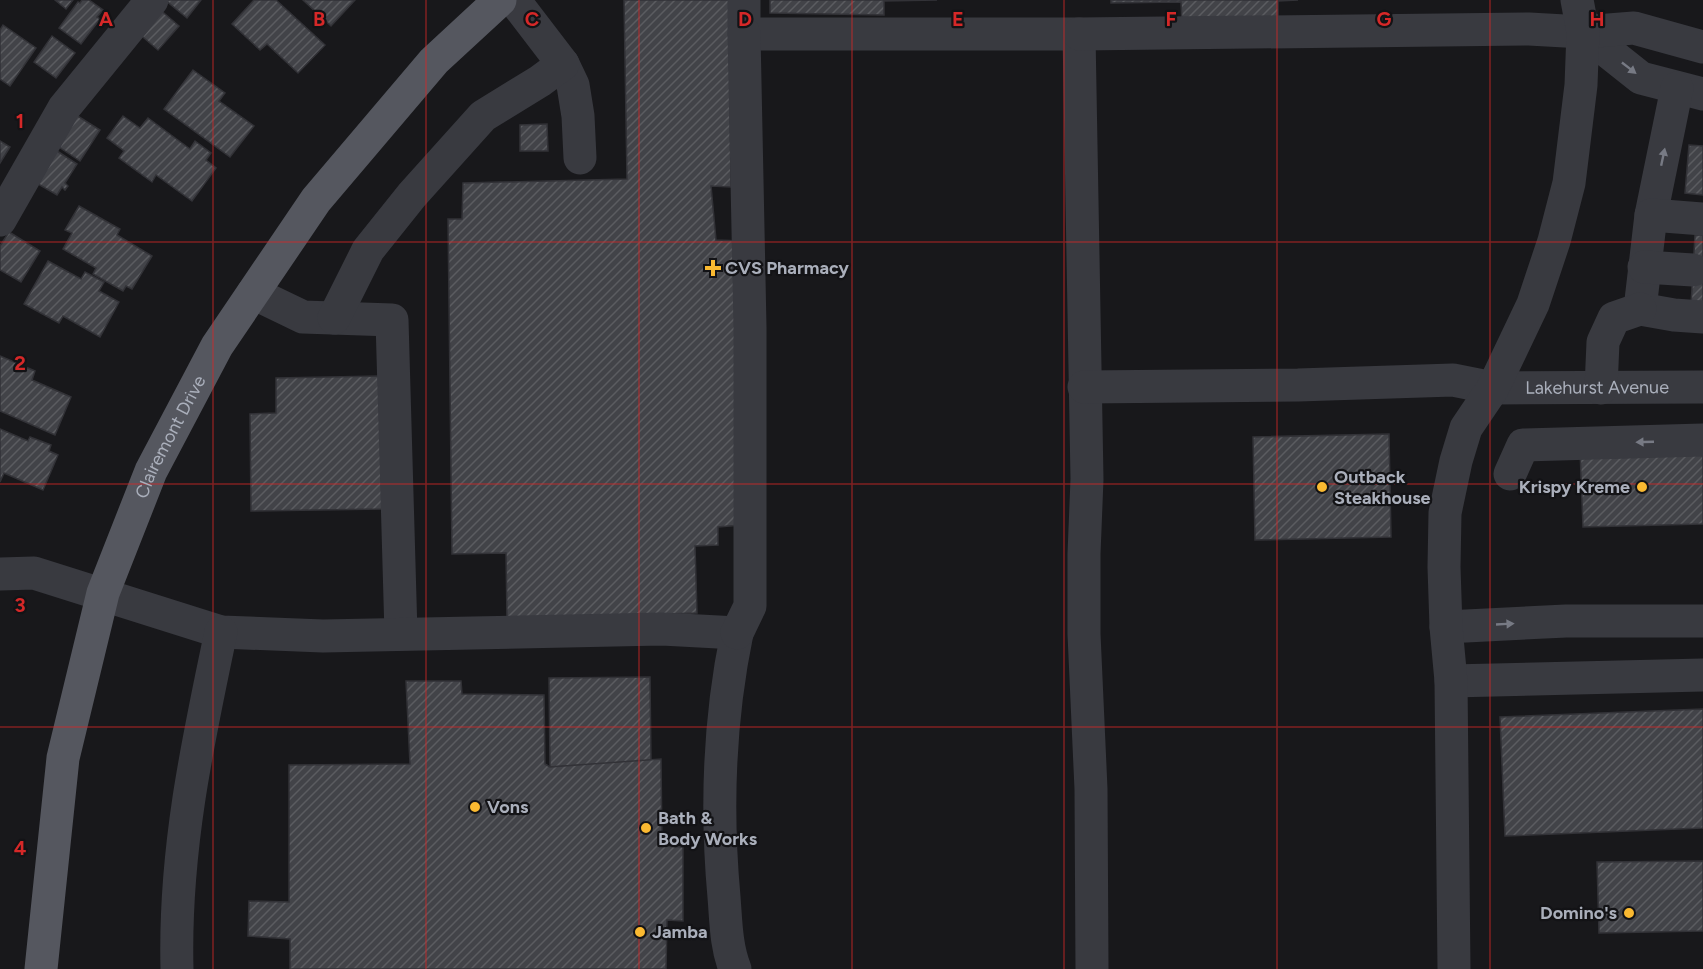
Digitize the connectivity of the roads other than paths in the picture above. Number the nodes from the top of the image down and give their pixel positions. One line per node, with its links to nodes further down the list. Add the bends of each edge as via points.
1 (152, 0): 15 (street, via 64,108)
2 (500, 0): 18 (main road, Clairemont Drive, via 434,61 316,200)
3 (514, 0): 10 (street)
4 (744, 0): 7 (street)
5 (1577, 0): 6 (street)
6 (1583, 32): 8 (street, via 1529,29); 9 (street, via 1634,28); 11 (street, one-way to 11, via 1641,78); 24 (street, via 1569,183 1533,304)
7 (744, 34): 8 (street); 33 (street, via 750,606)
8 (1079, 34): 22 (street)
9 (1703, 47)
10 (563, 64): 12 (street, via 573,85); 21 (street, via 483,116 368,250)
11 (1690, 91): 13 (street, one-way to 11)
12 (580, 158)
13 (1651, 215): 14 (street); 16 (street)
14 (1703, 219)
15 (0, 220)
16 (1644, 267): 17 (street); 19 (street)
17 (1693, 270)
18 (253, 293): 21 (street, via 303,317); 29 (main road, Clairemont Drive, via 218,346 151,471)
19 (1640, 309): 20 (street); 25 (street, via 1614,318 1603,342)
20 (1703, 317)
21 (334, 318): 34 (street, via 392,320)
22 (1084, 387): 24 (street, Lakehurst Avenue, via 1453,380); 40 (street, via 1084,634 1091,789)
23 (1703, 387): 25 (street, Lakehurst Avenue)
24 (1493, 388): 25 (street, Lakehurst Avenue); 31 (street, via 1466,428 1445,513)
25 (1601, 388)
26 (1703, 440): 27 (street, one-way to 27, via 1523,445)
27 (1510, 474)
28 (0, 574): 29 (street, via 34,573)
29 (103, 593): 32 (street); 37 (main road, Clairemont Drive, via 63,758)
30 (1703, 621): 31 (street, one-way to 30, via 1566,621)
31 (1446, 627): 36 (street)
32 (221, 632): 34 (street); 38 (street, via 183,830)
33 (737, 633): 34 (street, via 662,629); 39 (street, via 723,714 720,793 721,872 728,952)
34 (401, 634)
35 (1703, 675): 36 (street)
36 (1451, 681): 41 (street)
37 (41, 969)
38 (177, 969)
39 (735, 969)
40 (1092, 969)
41 (1454, 969)

